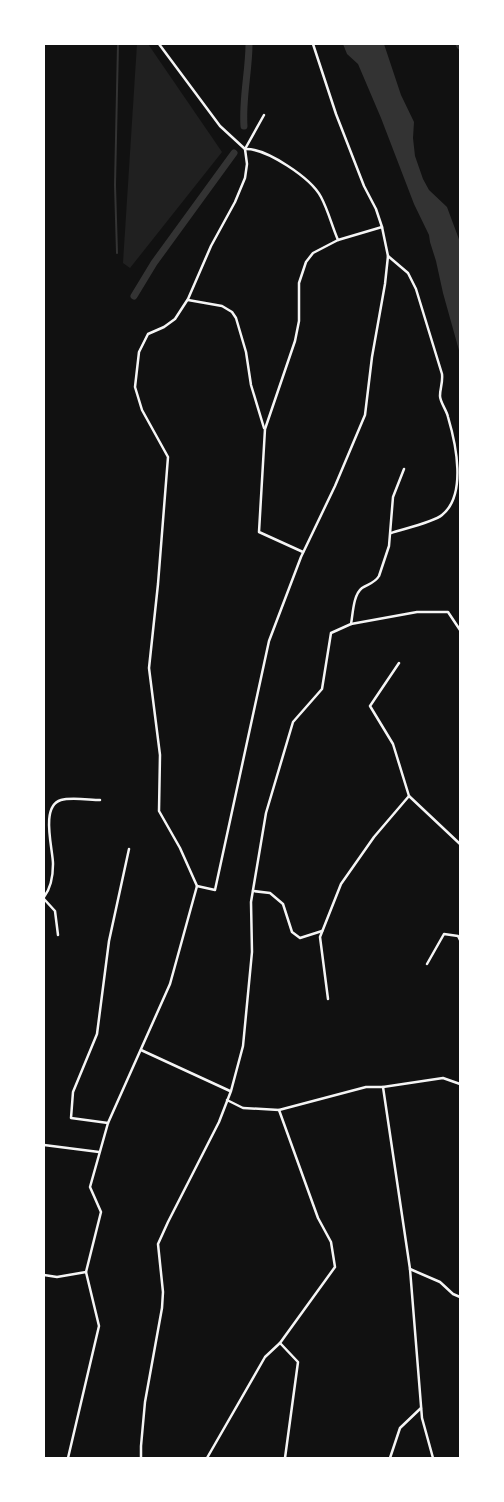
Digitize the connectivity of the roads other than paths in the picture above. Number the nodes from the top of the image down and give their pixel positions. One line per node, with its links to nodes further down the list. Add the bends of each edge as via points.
1 (159, 44): 4 (street, via 220,126)
2 (314, 44): 5 (street, via 336,114)
3 (264, 115): 4 (street)
4 (245, 149): 6 (street, via 254,148 268,155 293,169 311,185 326,206); 8 (street, via 245,178)
5 (382, 227): 6 (street); 7 (street)
6 (338, 240): 9 (street, via 313,253 302,272 295,341)
7 (388, 256): 11 (street, via 408,273 416,288 442,374 440,398 452,432 457,473 457,492 441,517); 12 (street, via 365,416)
8 (188, 300): 9 (street, via 222,306 236,318); 20 (street, via 175,319 148,334 139,352 135,387 142,410 168,457 149,668 160,755 159,812)
9 (265, 429): 12 (street, via 259,532)
10 (404, 470): 11 (street, via 393,497)
11 (391, 532): 13 (street, via 379,576 357,594)
12 (303, 552): 20 (street, via 270,641 216,890)
13 (351, 624): 14 (street, via 417,612 448,612); 21 (street, via 331,633 322,689 293,722 266,813)
14 (460, 630)
15 (399, 663): 16 (street, via 370,706 392,744)
16 (409, 796): 18 (street); 23 (street, via 374,837 341,884)
17 (100, 800): 22 (street, via 62,799 54,805 48,832 53,865 51,883)
18 (460, 844)
19 (129, 849): 34 (street, via 109,941 97,1034 73,1092 71,1118)
20 (197, 886): 28 (street, via 170,984)
21 (253, 891): 23 (street, via 270,893 283,904 292,932 300,938); 31 (street, via 252,952 243,1046)
22 (44, 898): 24 (street, via 55,911)
23 (322, 931): 27 (street, via 320,937)
24 (58, 935)
25 (460, 940): 26 (street, via 458,936 444,934)
26 (427, 964)
27 (328, 999)
28 (141, 1050): 31 (street); 34 (street)
29 (460, 1084): 30 (street, via 443,1078)
30 (383, 1088): 33 (street, via 366,1087); 37 (street)
31 (231, 1091): 32 (street)
32 (227, 1100): 33 (street, via 243,1108); 44 (street, via 158,1244 162,1308 145,1402)
33 (279, 1110): 41 (street, via 318,1218 331,1242 335,1267)
34 (108, 1124): 36 (street)
35 (44, 1145): 36 (street)
36 (100, 1152): 38 (street, via 90,1187 101,1212)
37 (410, 1269): 40 (street, via 440,1282); 42 (street)
38 (86, 1272): 39 (street, via 57,1277); 43 (street, via 99,1326)
39 (44, 1274)
40 (460, 1297)
41 (280, 1343): 45 (street, via 265,1357); 46 (street, via 298,1362)
42 (421, 1408): 47 (street, via 400,1428); 48 (street)
43 (68, 1458)
44 (141, 1458)
45 (207, 1458)
46 (285, 1458)
47 (390, 1458)
48 (433, 1458)

